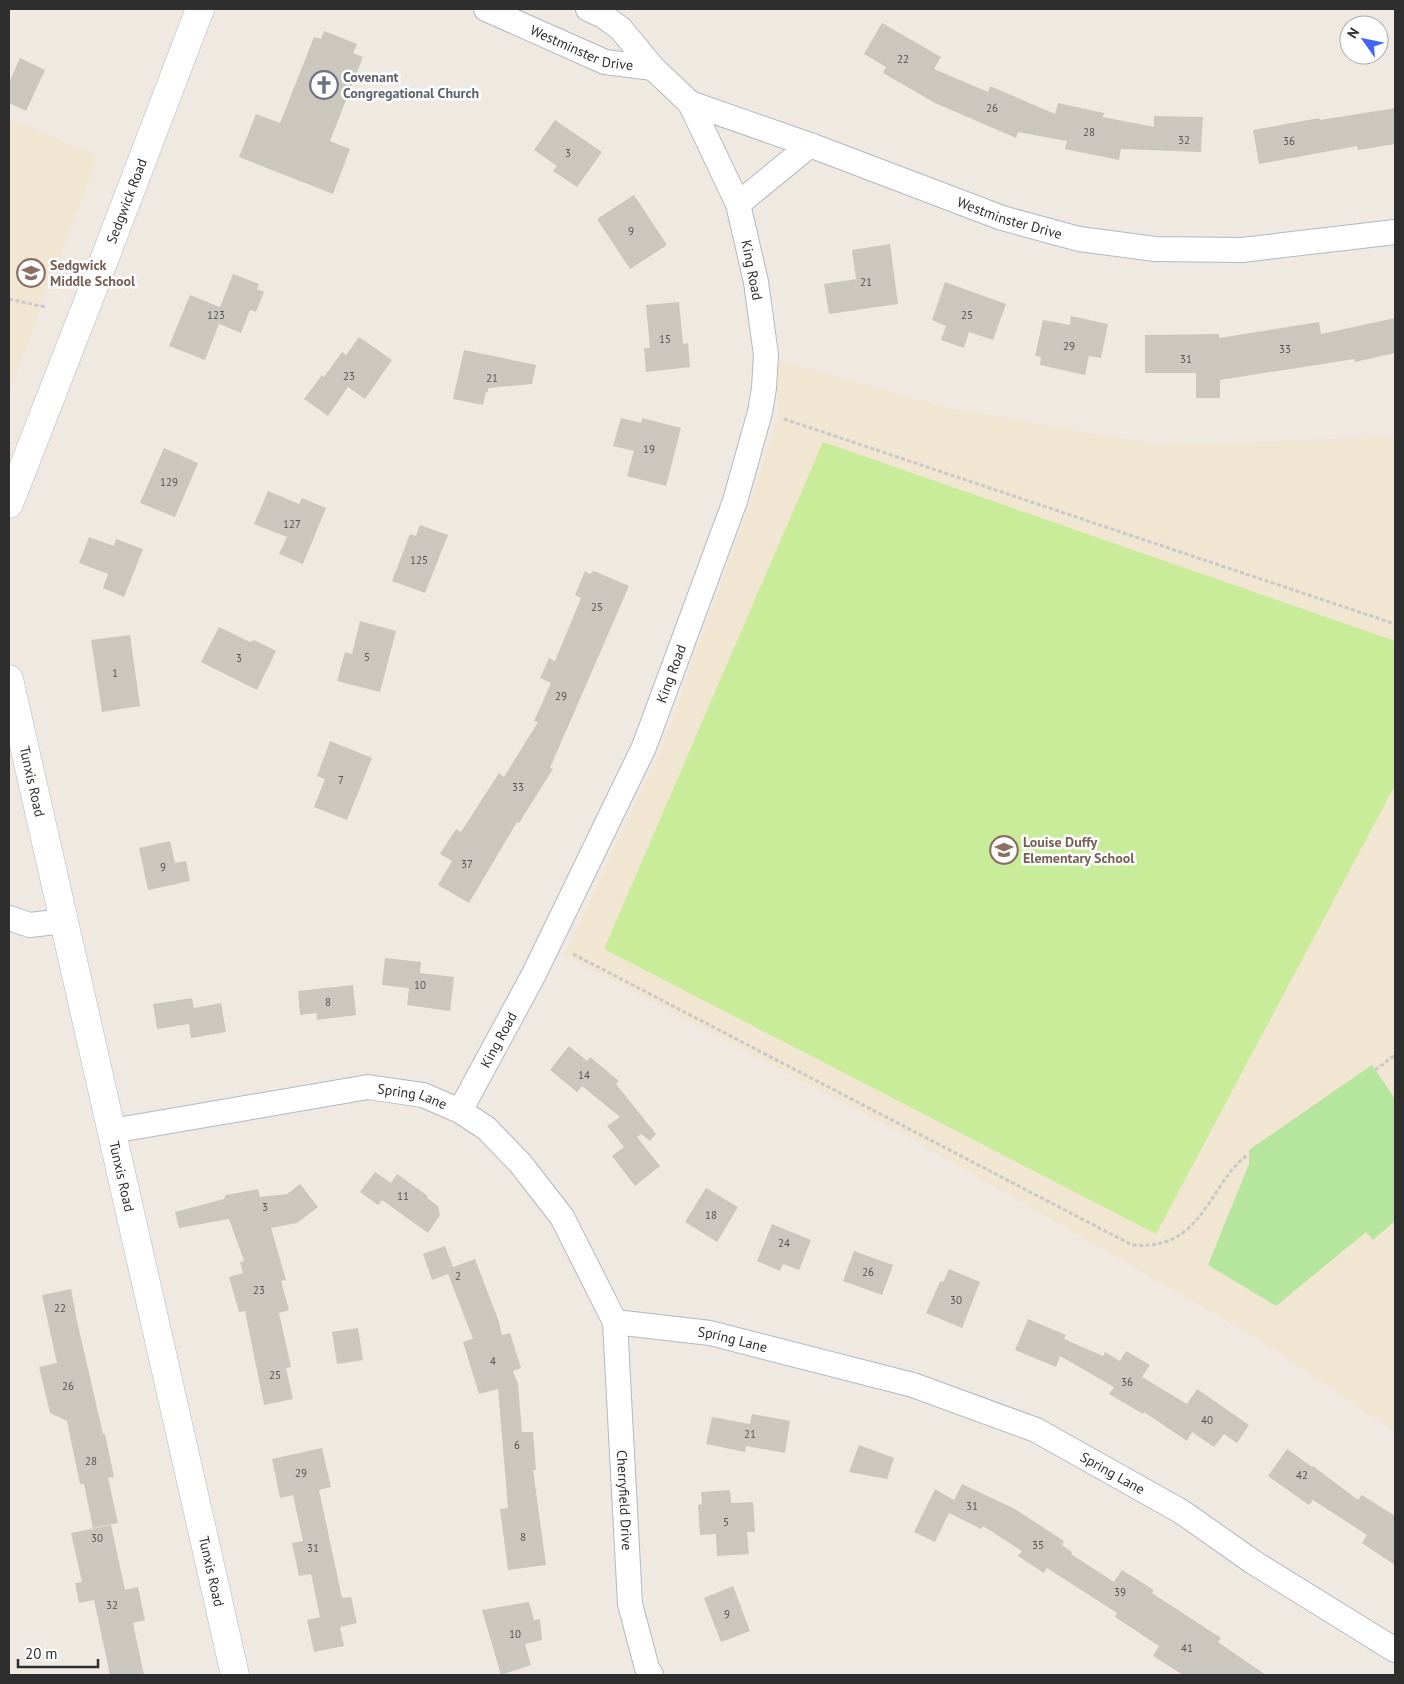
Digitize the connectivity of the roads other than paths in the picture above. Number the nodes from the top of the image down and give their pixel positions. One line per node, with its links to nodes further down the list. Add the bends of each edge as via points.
1 (200, 9): 9 (street, Sedgwick Road)
2 (486, 9): 4 (street, Westminster Drive, via 605,62)
3 (588, 9): 4 (street, Westminster Drive, via 620,28)
4 (653, 68): 5 (street, Westminster Drive)
5 (690, 103): 6 (street, Westminster Drive); 7 (street, King Road)
6 (810, 145): 7 (street); 8 (street, Westminster Drive, via 1002,218 1078,239 1155,249 1242,250)
7 (738, 204): 13 (street, King Road, via 756,282 766,355 760,412 735,501 644,747 534,974)
8 (1395, 232)
9 (9, 504)
10 (9, 679): 12 (street, Tunxis Road)
11 (9, 918): 12 (street, via 30,925)
12 (64, 921): 14 (street, Tunxis Road)
13 (460, 1111): 14 (street, Spring Lane, via 423,1095 368,1087); 15 (street, Spring Lane, via 486,1128 520,1163 562,1217)
14 (112, 1131): 17 (street, Tunxis Road)
15 (616, 1322): 16 (street, Spring Lane, via 710,1333 884,1377 1036,1430 1182,1512 1253,1562); 18 (street, Cherryfield Drive, via 630,1604)
16 (1395, 1650)
17 (235, 1675)
18 (651, 1675)

